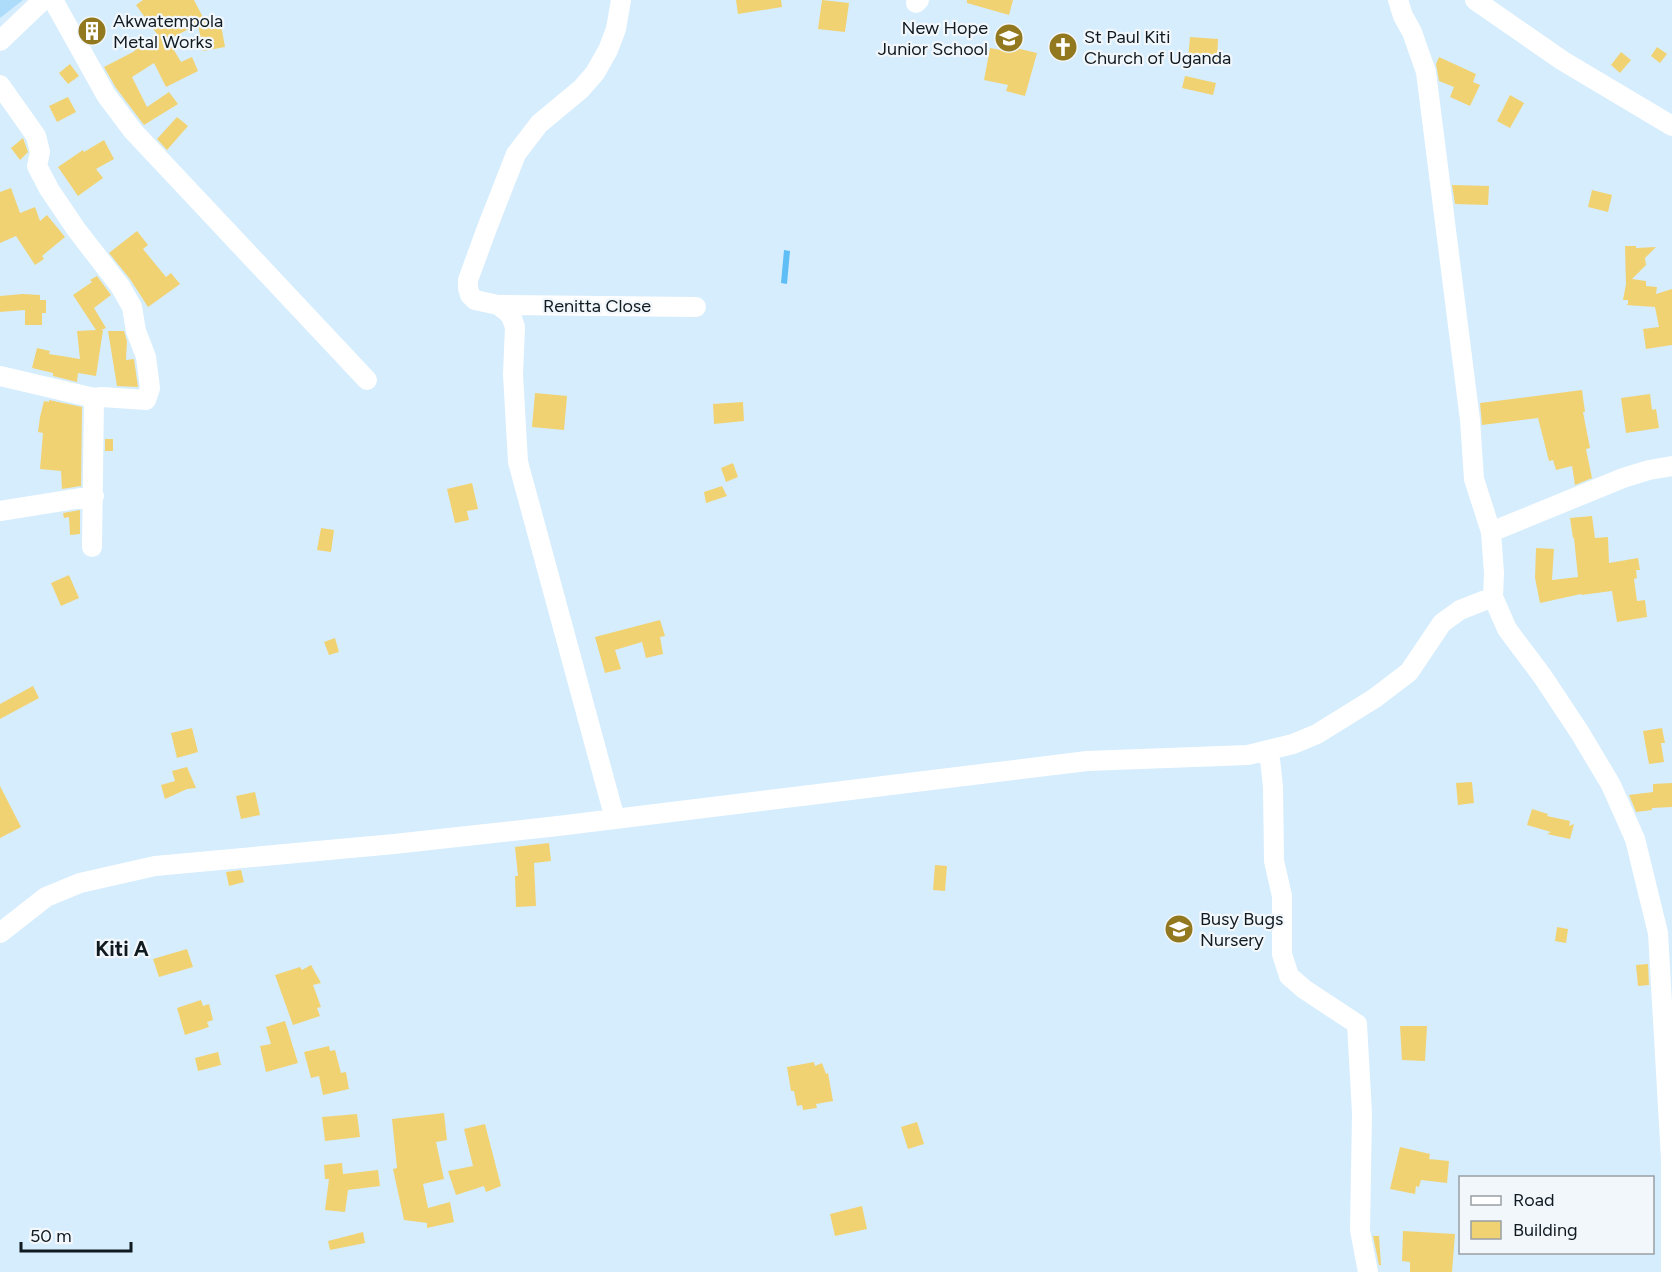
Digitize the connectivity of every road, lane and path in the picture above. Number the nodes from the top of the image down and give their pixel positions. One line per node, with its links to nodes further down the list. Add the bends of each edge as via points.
1 (44, 0): 6 (street)
2 (53, 0): 12 (street, via 106,95 133,131)
3 (621, 0): 9 (street, Renitta Close, via 609,50 595,73 539,124 516,154 468,280 470,295 475,300)
4 (1398, 0): 17 (street, via 1426,72 1474,479)
5 (1475, 0): 8 (street, via 1563,61)
6 (0, 41)
7 (0, 85): 13 (street, via 36,136 40,152 37,166 49,189 132,307 146,357 150,388 146,400)
8 (1672, 126)
9 (498, 305): 10 (street, Renitta Close); 21 (street, via 512,316 515,327 513,374 518,462)
10 (696, 307)
11 (0, 376): 13 (street)
12 (367, 380)
13 (94, 398): 15 (street)
14 (1672, 466): 17 (street, via 1623,478)
15 (94, 496): 16 (street); 18 (street)
16 (0, 510)
17 (1491, 532): 19 (street)
18 (93, 547)
19 (1493, 597): 20 (street, via 1460,610 1442,623 1409,672 1376,698 1317,734); 24 (street, via 1507,629 1543,677 1611,785 1635,839 1658,933 1671,1159)
20 (1269, 750): 21 (street, via 1248,755 1087,761); 23 (street, via 1274,861 1282,896 1282,954 1289,976 1357,1024 1362,1113 1360,1230)
21 (615, 819): 22 (street, via 155,866 80,883 46,897)
22 (0, 933)
23 (1368, 1272)
24 (1671, 1272)

